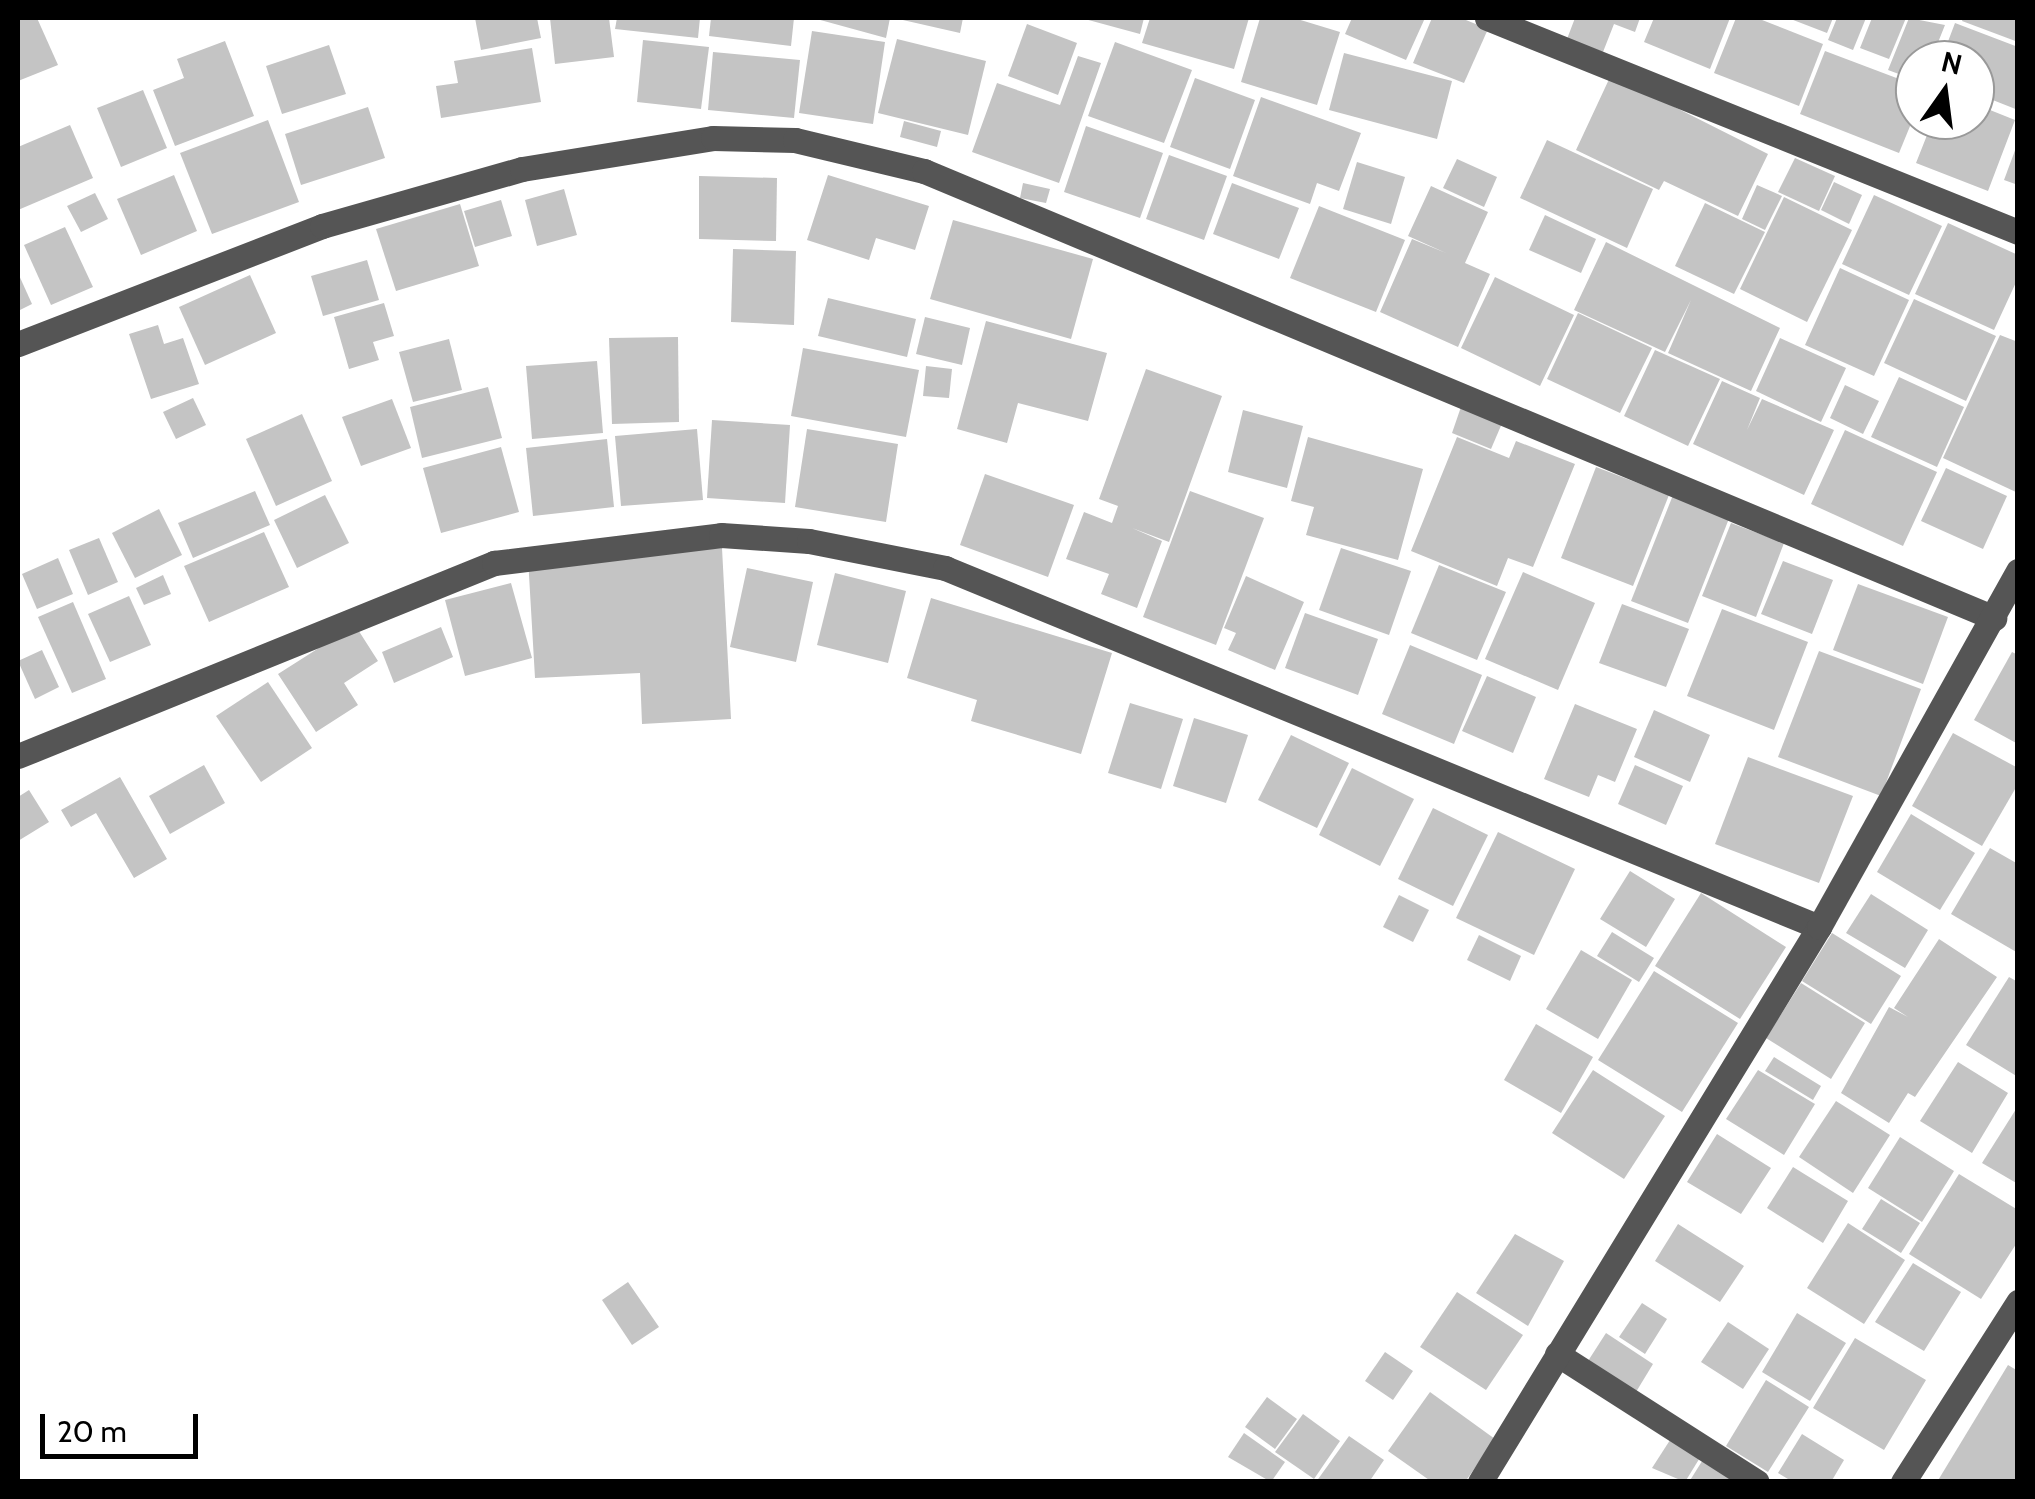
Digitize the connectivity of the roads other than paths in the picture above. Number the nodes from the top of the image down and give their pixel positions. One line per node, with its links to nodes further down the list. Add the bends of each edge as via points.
1 (1486, 18): 2 (street)
2 (2018, 232)
3 (18, 344): 5 (street, via 322,226 522,169 713,138 796,140 924,171)
4 (2018, 572): 5 (street)
5 (1994, 618): 7 (street)
6 (18, 756): 7 (street, via 494,563 722,535 810,540 946,568)
7 (1819, 927): 9 (street)
8 (2018, 1302): 12 (street)
9 (1557, 1354): 10 (street); 11 (street)
10 (1480, 1482)
11 (1757, 1482)
12 (1903, 1482)

